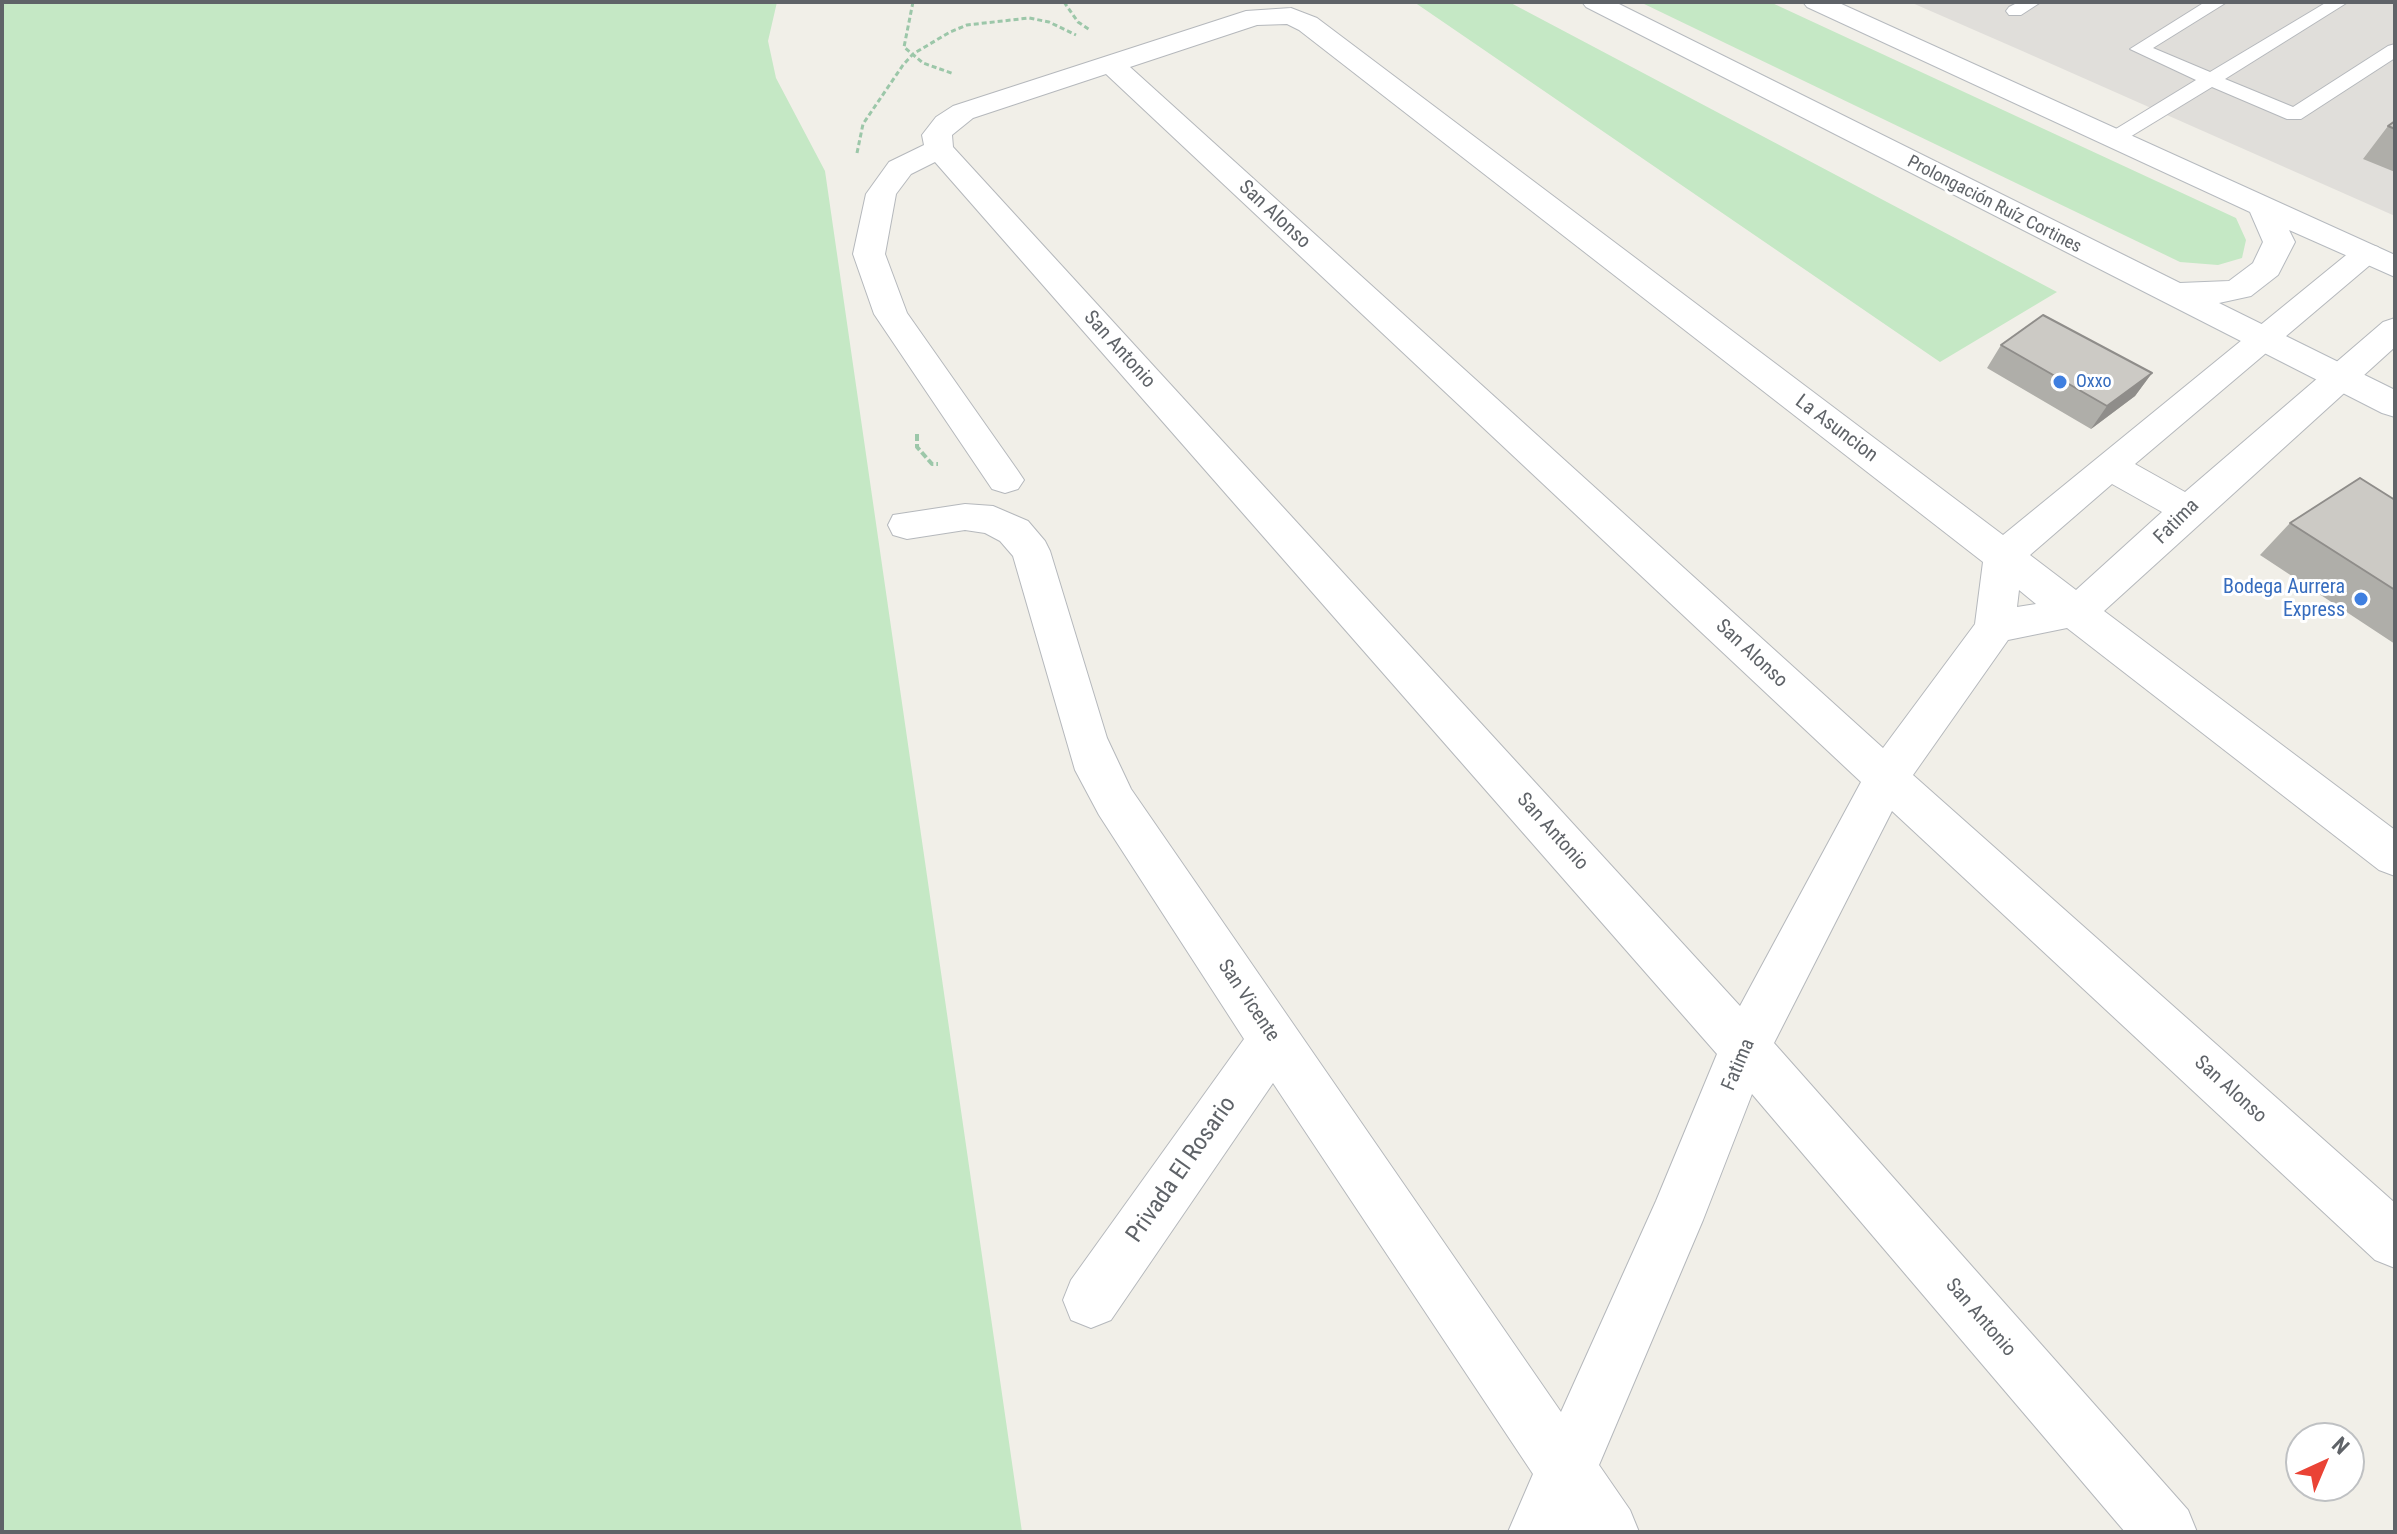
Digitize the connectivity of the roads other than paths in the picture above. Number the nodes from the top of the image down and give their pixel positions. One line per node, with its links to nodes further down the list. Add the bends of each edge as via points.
1 (1595, 2): 14 (street, Prolongación Ruíz Cortines)
2 (1816, 2): 10 (street)
3 (2032, 2): 6 (lane)
4 (2218, 2): 9 (lane, via 2139,49)
5 (2339, 2): 9 (lane)
6 (2015, 11)
7 (2395, 50): 9 (lane, via 2294,115)
8 (1110, 63): 11 (street, via 963,112 946,123); 23 (street, La Asuncion, via 1255,17 1291,16 1308,24); 26 (street, San Alonso)
9 (2211, 80): 10 (lane)
10 (2113, 139): 12 (street)
11 (938, 142): 20 (street, via 900,168 881,194 869,254 891,314); 29 (street, San Antonio)
12 (2263, 207): 13 (street); 14 (street, via 2279,242 2267,268 2239,289)
13 (2381, 260): 16 (street)
14 (2170, 293): 16 (street, Prolongación Ruíz Cortines)
15 (2395, 329): 17 (street, Fatima)
16 (2261, 339): 17 (street, Prolongación Ruíz Cortines); 19 (street)
17 (2340, 377): 18 (street, Prolongación Ruíz Cortines); 21 (street, Fatima)
18 (2395, 405)
19 (2109, 466): 21 (street); 23 (street)
20 (1005, 480)
21 (2188, 510): 24 (street, Fatima)
22 (907, 525): 28 (street, San Vicente, via 965,517 993,520 1014,531 1031,551 1097,770)
23 (2003, 557): 24 (street, La Asuncion); 25 (street, Fatima)
24 (2076, 611): 25 (street, Fatima); 27 (street, La Asuncion)
25 (1995, 627): 26 (street, Fatima)
26 (1886, 778): 29 (street, Fatima); 30 (street, San Alonso)
27 (2395, 856)
28 (1273, 1040): 31 (street, Privada El Rosario); 32 (street, San Vicente)
29 (1745, 1048): 32 (street, Fatima); 35 (street, San Antonio)
30 (2395, 1240)
31 (1091, 1300)
32 (1568, 1471): 33 (street, Fatima); 34 (street, San Vicente)
33 (1539, 1532)
34 (1608, 1532)
35 (2166, 1532)

